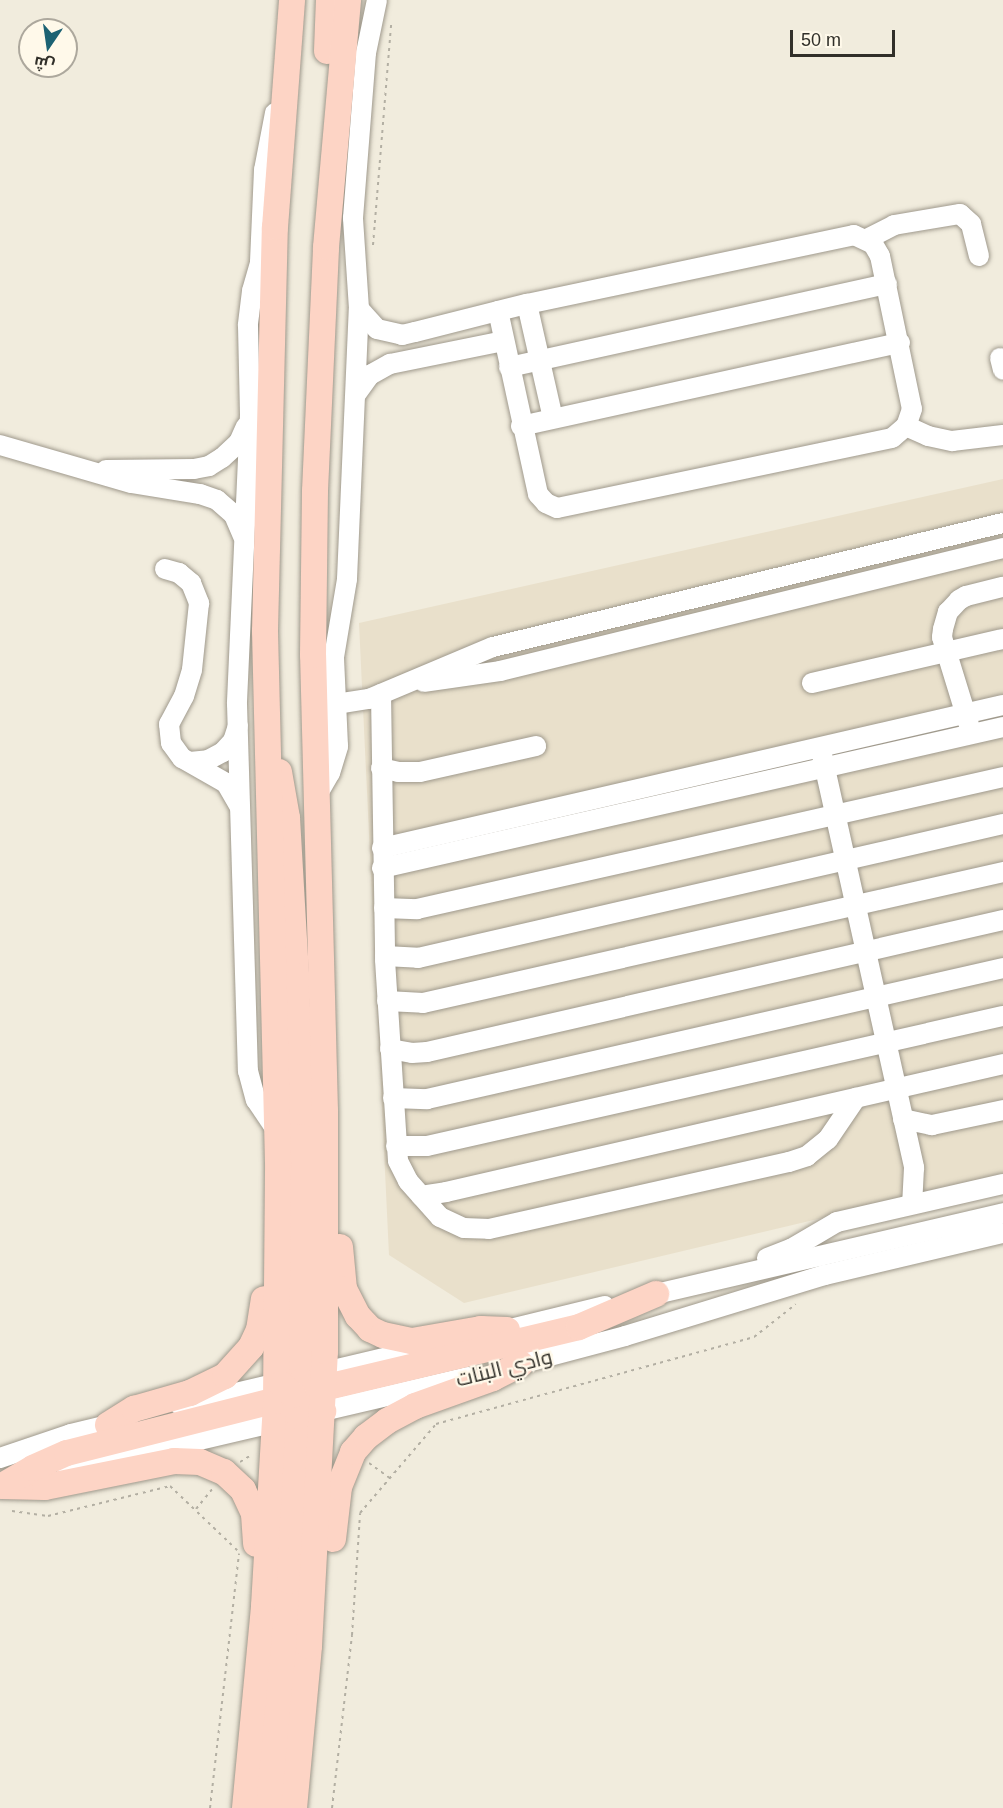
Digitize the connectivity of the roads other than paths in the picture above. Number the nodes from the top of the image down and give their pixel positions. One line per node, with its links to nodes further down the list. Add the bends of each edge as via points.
1 (292, 0): 5 (main road)
2 (329, 0): 6 (main road, via 327,89)
3 (348, 0): 6 (main road)
4 (377, 0): 11 (street, via 366,53 353,218)
5 (284, 84): 18 (street, via 268,141 260,262 250,303); 41 (main road, via 272,298)
6 (332, 165): 48 (main road, via 315,491)
7 (867, 239): 8 (street, via 894,225 960,214 971,224); 9 (street, via 880,256); 10 (street, via 847,235)
8 (979, 256)
9 (887, 284): 14 (street); 15 (street)
10 (527, 304): 12 (street); 15 (street)
11 (359, 309): 12 (street, via 376,329 402,335); 17 (street)
12 (498, 312): 13 (street)
13 (504, 341): 16 (street); 17 (street, via 390,364 370,375)
14 (900, 343): 19 (street); 21 (street, via 912,409)
15 (540, 362): 16 (street); 19 (street)
16 (509, 367): 20 (street)
17 (356, 394): 35 (street, via 347,579 334,657)
18 (250, 415): 24 (street, via 239,442 208,466); 26 (street)
19 (553, 418): 20 (street)
20 (521, 426): 21 (street, via 538,494 546,504 557,508 875,442 892,438)
21 (906, 426): 22 (street, via 952,441)
22 (1003, 435)
23 (0, 445): 24 (street)
24 (95, 471): 26 (street, via 131,483 217,500 234,515)
25 (1003, 523): 33 (street, via 493,646)
26 (244, 542): 38 (street)
27 (1003, 548): 33 (street, via 500,671)
28 (165, 569): 44 (street, via 179,573 191,583 199,603 192,670 169,724 175,751)
29 (1003, 587): 31 (street, via 966,596 953,606 943,629)
30 (1003, 639): 31 (street)
31 (947, 652): 32 (street); 37 (street)
32 (812, 683)
33 (402, 685): 34 (street)
34 (381, 694): 35 (street); 45 (street)
35 (336, 704): 48 (street, via 335,760)
36 (1003, 705): 37 (street)
37 (965, 713): 40 (street); 43 (street)
38 (238, 726): 44 (street, via 233,741 223,752 208,760); 49 (street)
39 (1003, 727): 40 (street)
40 (972, 734): 46 (street)
41 (266, 738): 72 (main road); 85 (main road, via 280,777 288,818 297,976)
42 (536, 746): 45 (street, via 420,772)
43 (820, 746): 46 (street); 52 (street)
44 (190, 762): 49 (street, via 226,783)
45 (381, 768): 52 (street)
46 (825, 768): 50 (street); 52 (street)
47 (1003, 777): 50 (street)
48 (315, 799): 75 (main road)
49 (241, 812): 72 (street, via 248,1071 256,1100)
50 (835, 815): 53 (street); 56 (street, via 417,909)
51 (1003, 824): 53 (street)
52 (382, 858): 56 (street)
53 (845, 859): 55 (street); 59 (street, via 418,957)
54 (1003, 872): 55 (street)
55 (855, 905): 58 (street); 62 (street, via 423,1003)
56 (384, 908): 59 (street)
57 (1003, 920): 58 (street)
58 (866, 951): 61 (street); 65 (street, via 428,1052)
59 (385, 956): 62 (street)
60 (1003, 968): 61 (street)
61 (876, 997): 64 (street); 68 (street, via 427,1099)
62 (387, 1002): 65 (street)
63 (1003, 1016): 64 (street)
64 (886, 1042): 67 (street); 73 (street, via 427,1146)
65 (390, 1049): 68 (street)
66 (1003, 1064): 67 (street)
67 (896, 1089): 69 (street); 71 (street)
68 (393, 1098): 73 (street)
69 (856, 1098): 77 (street); 77 (street, via 822,1146 789,1162 480,1230 448,1222)
70 (1003, 1110): 71 (street, via 932,1125)
71 (903, 1119): 78 (street, via 915,1174)
72 (277, 1131): 74 (main road)
73 (396, 1146): 77 (street, via 400,1168)
74 (278, 1163): 85 (main road); 86 (main road, via 265,1215 263,1311 251,1347 232,1369 208,1386 134,1409)
75 (326, 1182): 83 (main road, via 339,1232 344,1288 358,1316 370,1329 397,1340 412,1341 482,1329); 85 (main road)
76 (1003, 1184): 78 (street)
77 (421, 1196)
78 (912, 1204): 81 (street, via 837,1222 782,1253)
79 (1003, 1213): 81 (street, وادي البنات)
80 (1003, 1233): 84 (street, وادي البنات, via 825,1275)
81 (713, 1281): 82 (street, وادي البنات)
82 (656, 1294): 83 (street, وادي البنات); 85 (main road, via 579,1327)
83 (507, 1330): 85 (street, وادي البنات)
84 (521, 1364): 85 (street, وادي البنات); 93 (main road, via 400,1413 373,1431 353,1452 336,1504)
85 (300, 1395): 86 (street, وادي البنات); 88 (main road, via 67,1453); 89 (main road); 91 (main road, via 290,1581); 92 (main road, via 309,1646)
86 (108, 1425): 87 (street, وادي البنات)
87 (0, 1458)
88 (1, 1486): 89 (main road, via 45,1487 187,1460 224,1472 243,1490 256,1524 251,1626)
89 (259, 1663): 90 (main road)
90 (245, 1808)
91 (269, 1808)
92 (294, 1808)
93 (306, 1808)

